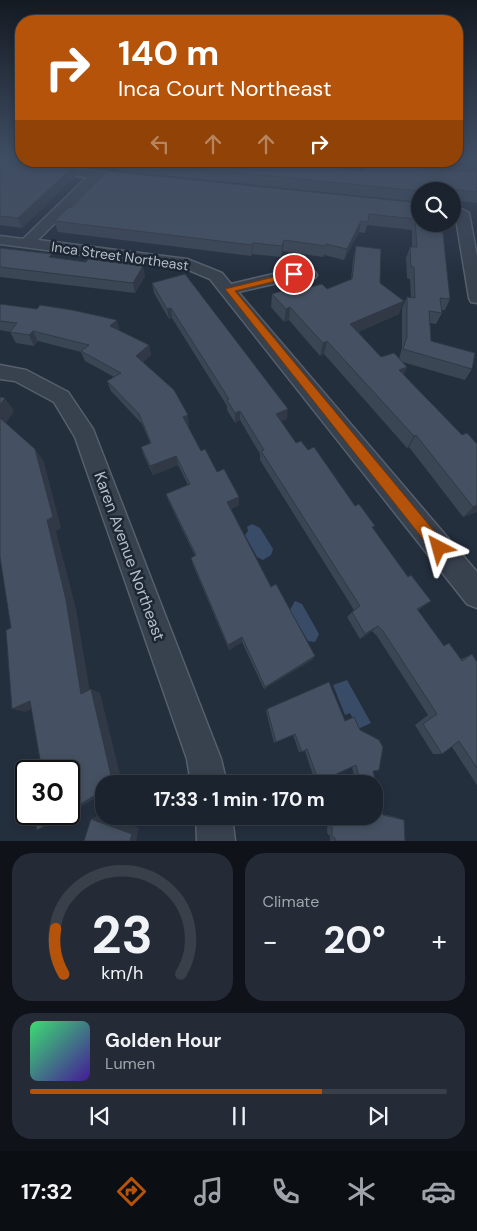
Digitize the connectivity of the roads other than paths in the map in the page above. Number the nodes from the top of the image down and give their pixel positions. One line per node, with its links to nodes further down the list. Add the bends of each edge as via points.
1 (75, 196): 6 (street)
2 (461, 212): 3 (street)
3 (477, 214)
4 (461, 229): 9 (street)
5 (0, 240): 6 (street, Inca Street Northeast)
6 (27, 244): 8 (street, Inca Street Northeast, via 187,264 216,276)
7 (309, 275): 8 (street, via 294,274)
8 (229, 289): 11 (street, Inca Street Northeast)
9 (477, 298)
10 (0, 372): 12 (street, Karen Avenue Northeast, via 19,375 61,397 86,435 204,758)
11 (473, 581)
12 (207, 775)
13 (215, 825): 14 (street)
14 (216, 841)

